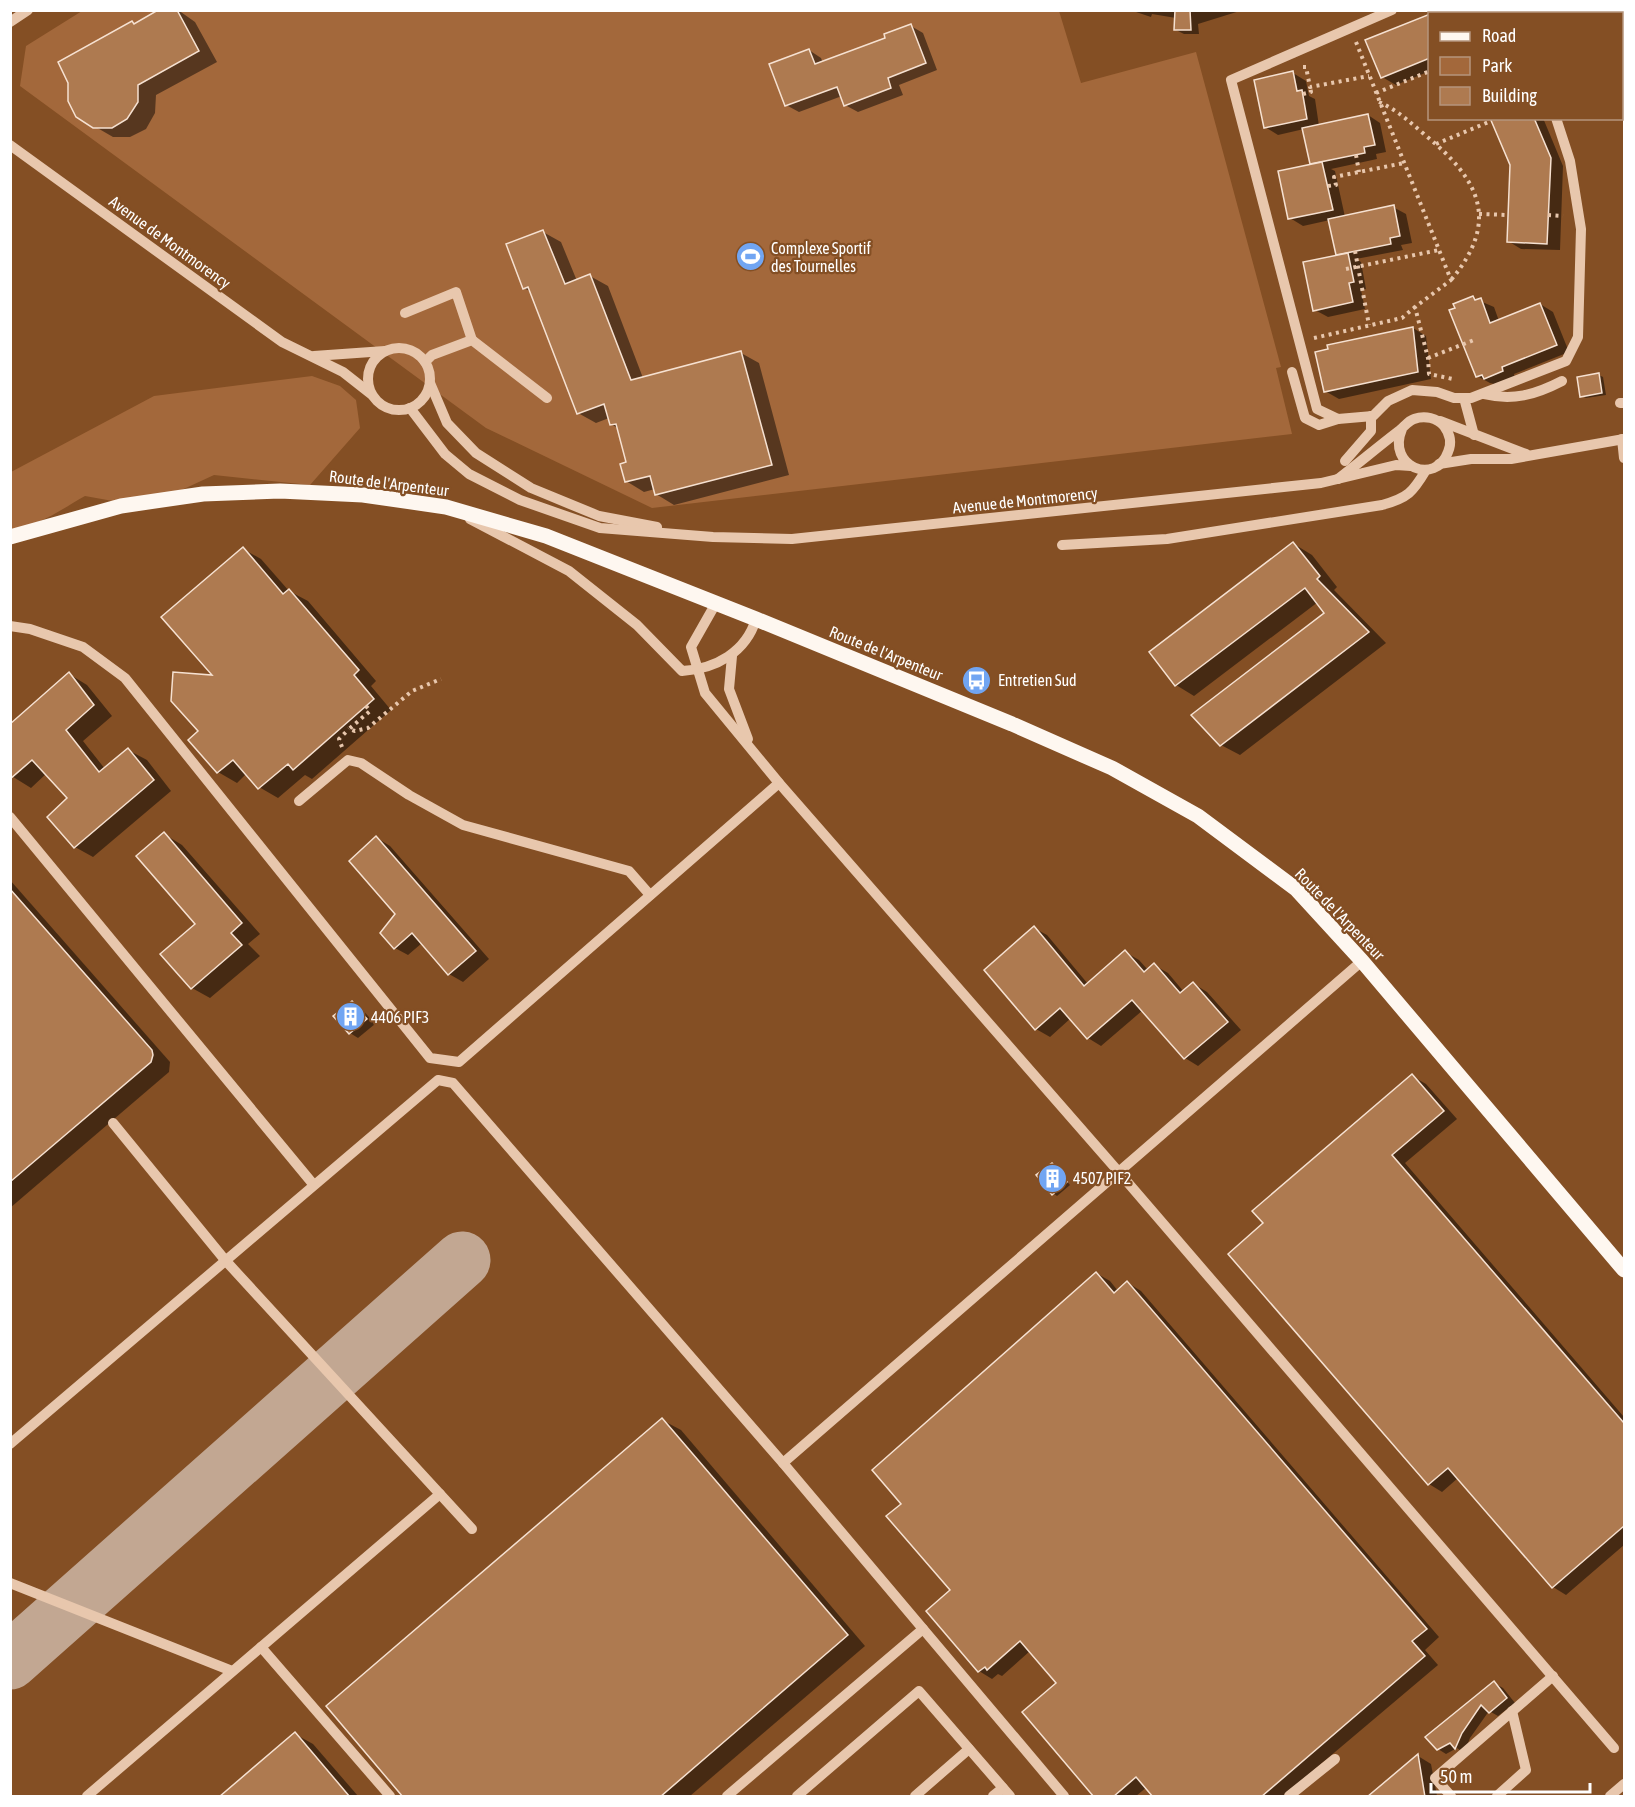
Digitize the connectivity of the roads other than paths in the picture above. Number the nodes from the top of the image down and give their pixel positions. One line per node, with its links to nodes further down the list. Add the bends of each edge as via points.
1 (28, 10): 3 (street)
2 (1392, 10): 20 (street, via 1231,80 1317,409)
3 (10, 22)
4 (1557, 120): 15 (street, via 1570,160 1581,229 1578,337 1566,361)
5 (12, 143): 9 (street, Avenue de Montmorency, via 282,342)
6 (405, 313): 7 (street, via 456,292)
7 (472, 340): 10 (street, via 432,355); 16 (street)
8 (388, 350): 9 (street); 10 (street, via 410,350); 14 (street, via 375,359 369,371)
9 (310, 356): 14 (street, Avenue de Montmorency, via 343,372)
10 (425, 362): 13 (street)
11 (1292, 372): 20 (street, via 1305,418 1319,425)
12 (1562, 381): 15 (street, via 1521,397)
13 (430, 383): 18 (street, via 425,396); 34 (street, Avenue de Montmorency, via 447,423 477,453 531,488 599,516)
14 (371, 394): 18 (street, via 389,409)
15 (1483, 394): 17 (street)
16 (547, 398)
17 (1468, 398): 19 (street, via 1412,390 1388,401); 23 (street)
18 (410, 408): 34 (street, Avenue de Montmorency, via 445,454 461,468 520,500 600,528)
19 (1371, 416): 20 (street); 27 (street, via 1371,431)
20 (1338, 419)
21 (1436, 420): 22 (street, via 1415,418); 23 (street); 28 (street, via 1450,438 1448,455)
22 (1402, 429): 29 (street, via 1398,446); 31 (street, Avenue de Montmorency)
23 (1474, 435): 25 (street)
24 (1623, 439): 25 (street); 26 (street)
25 (1527, 454): 28 (street, via 1511,459)
26 (1624, 458)
27 (1345, 461)
28 (1439, 464): 30 (street)
29 (1411, 466): 30 (street); 31 (street, Avenue de Montmorency, via 1396,465)
30 (1426, 470): 35 (street, via 1413,491 1399,501 1382,505 1167,539)
31 (1338, 479): 34 (street, Avenue de Montmorency, via 792,539)
32 (446, 507): 33 (main road, Route de l'Arpenteur, via 363,495 280,491 203,494 121,506); 36 (main road, Route de l'Arpenteur, via 546,536); 40 (street, via 569,570 637,625 682,670)
33 (10, 537)
34 (713, 537)
35 (1062, 545)
36 (716, 603): 37 (main road, Route de l'Arpenteur); 40 (street, via 691,647)
37 (756, 619): 39 (street, via 752,632); 46 (main road, Route de l'Arpenteur, via 1112,768 1198,816 1296,889)
38 (10, 626): 45 (street, via 30,628 83,647 126,678 430,1058 459,1062)
39 (732, 656): 40 (street); 41 (street, via 729,689)
40 (697, 670): 41 (street, via 705,693)
41 (751, 748): 42 (street)
42 (779, 783): 45 (street); 48 (street)
43 (299, 801): 45 (street, via 348,760 361,763 463,825 629,871)
44 (10, 817): 49 (street)
45 (650, 895)
46 (1362, 961): 48 (street); 51 (main road, Route de l'Arpenteur)
47 (113, 1123): 50 (street)
48 (1117, 1170): 53 (street); 60 (street)
49 (314, 1184): 50 (street); 53 (street, via 438,1080 453,1083)
50 (225, 1260): 52 (street); 54 (street)
51 (1624, 1270)
52 (10, 1444)
53 (783, 1463): 57 (street)
54 (440, 1494): 55 (street); 58 (street)
55 (472, 1529)
56 (10, 1583): 59 (street)
57 (923, 1629): 69 (street); 73 (street)
58 (261, 1647): 59 (street); 68 (street)
59 (232, 1671): 67 (street)
60 (1553, 1676): 61 (street); 62 (street)
61 (1512, 1711): 75 (street, via 1435,1778); 76 (street, via 1526,1770)
62 (1614, 1748)
63 (969, 1749): 66 (street); 70 (street, via 919,1691); 71 (street)
64 (1335, 1759): 74 (street)
65 (1624, 1784): 77 (street)
66 (1006, 1792): 72 (street)
67 (87, 1797)
68 (390, 1797)
69 (727, 1797)
70 (797, 1797)
71 (915, 1797)
72 (993, 1797)
73 (1064, 1797)
74 (1289, 1797)
75 (1451, 1797)
76 (1497, 1797)
77 (1610, 1797)

